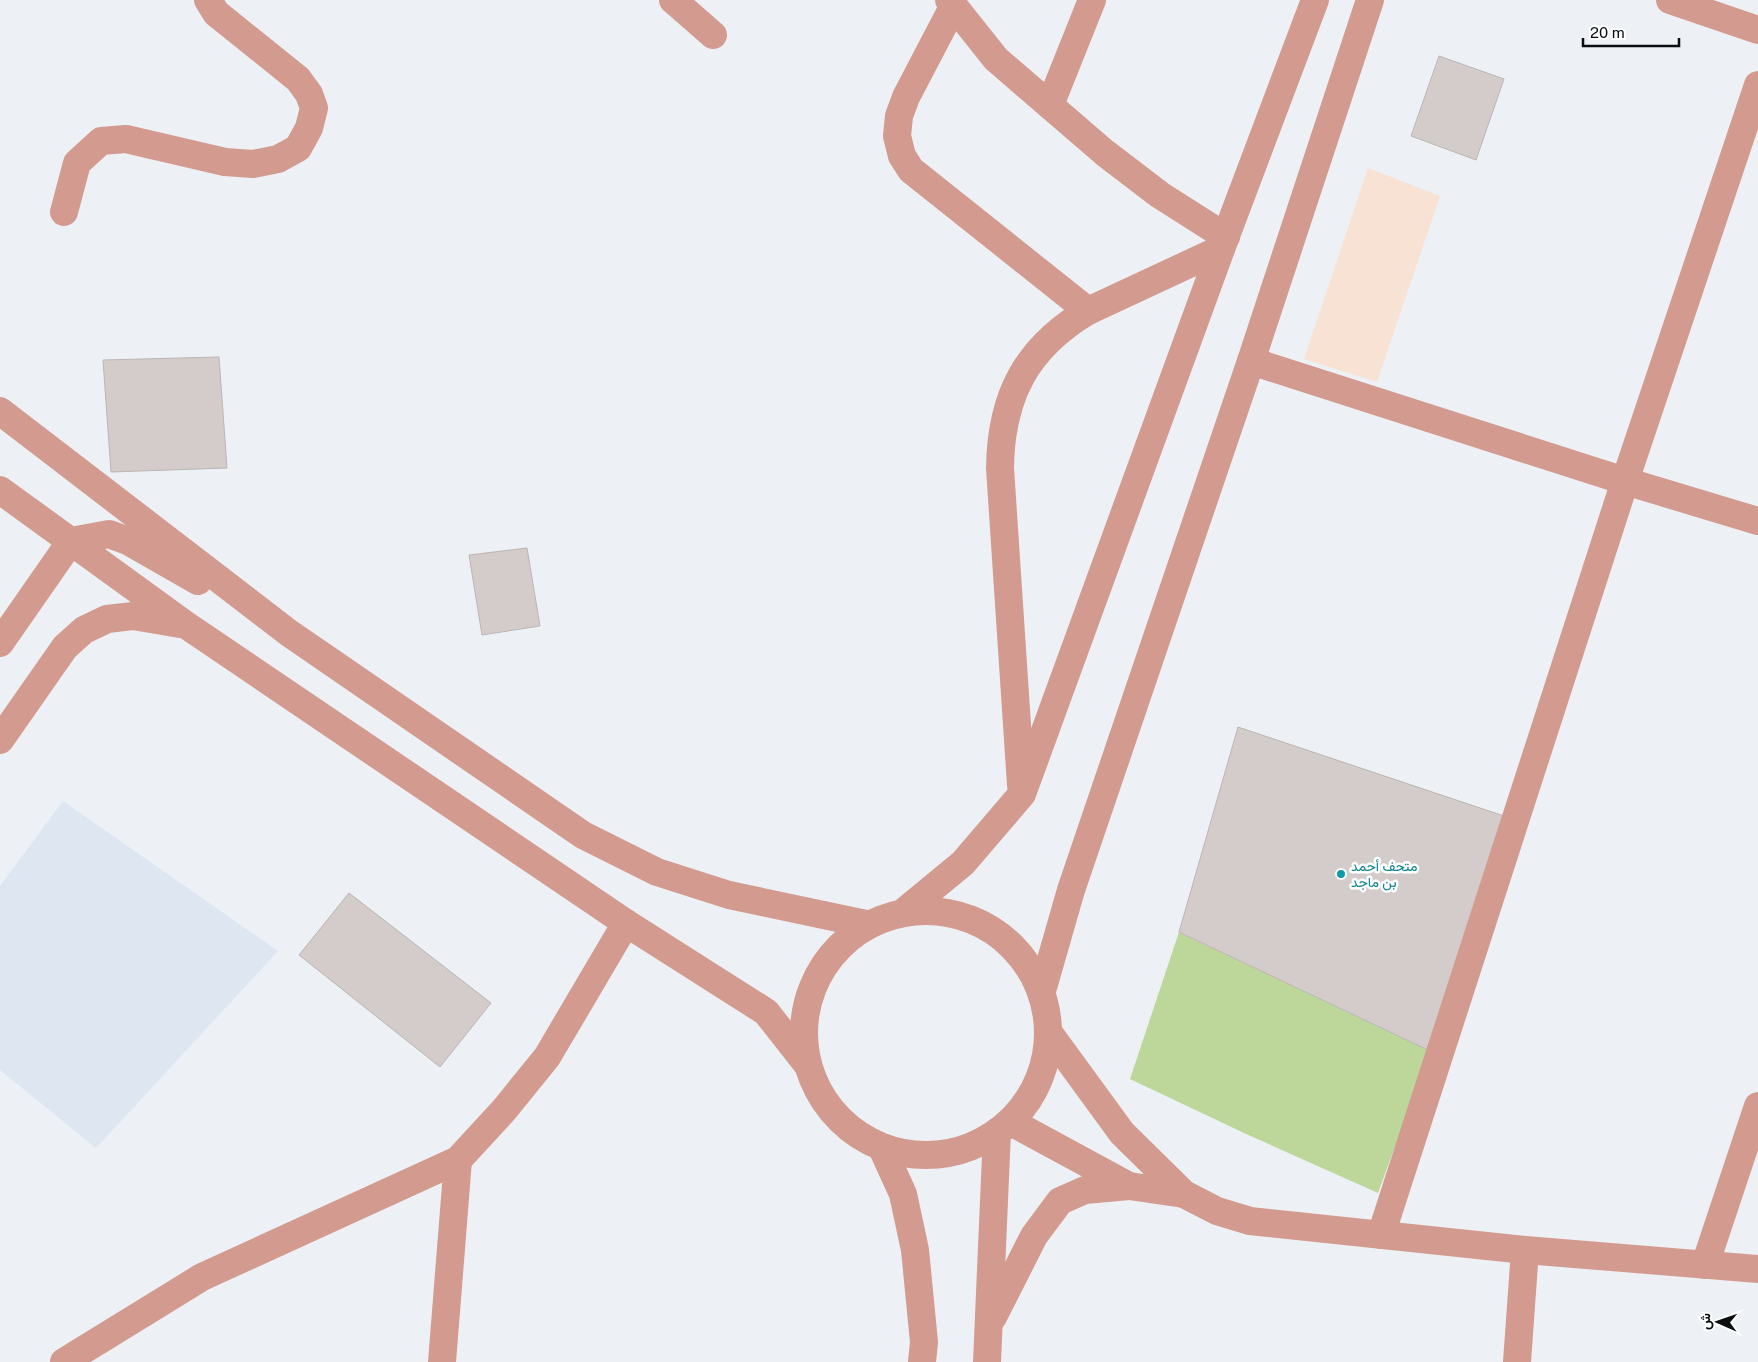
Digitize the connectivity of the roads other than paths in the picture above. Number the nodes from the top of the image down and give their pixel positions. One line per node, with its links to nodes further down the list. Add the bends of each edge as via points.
1 (208, 0): 13 (street, via 216,13 298,79 309,94 314,108 309,128 298,148 278,160 253,164 225,162 126,139 101,141 77,163)
2 (673, 0): 9 (street)
3 (1092, 0): 11 (street)
4 (1315, 0): 14 (street)
5 (1370, 0): 16 (street)
6 (1670, 0): 8 (street)
7 (951, 4): 11 (street, via 996,59); 15 (street, via 899,116 897,136 902,156 911,170)
8 (1758, 30)
9 (713, 35)
10 (1758, 85): 12 (street)
11 (1050, 104): 14 (street, via 1105,154)
12 (1751, 135): 18 (street)
13 (64, 212)
14 (1224, 243): 15 (street); 26 (street)
15 (1088, 311): 26 (street, via 1050,338 1034,356 1021,376 1004,420 1000,468)
16 (1251, 361): 18 (street); 30 (street, via 1071,890)
17 (0, 411): 23 (street)
18 (1625, 481): 20 (street); 39 (street)
19 (0, 490): 21 (street)
20 (1758, 521)
21 (71, 541): 22 (street); 23 (street, via 109,534 128,541); 24 (street)
22 (186, 625): 25 (street, via 133,616 107,619 84,630 65,647); 28 (street)
23 (289, 633): 29 (street, via 582,835 657,872 729,896)
24 (0, 643)
25 (0, 740)
26 (1022, 794): 27 (street, via 963,863)
27 (906, 910): 29 (street); 30 (street, via 949,911 989,926 1021,954)
28 (626, 923): 32 (street, via 766,1012); 36 (street, via 547,1057)
29 (866, 924): 32 (street, via 835,950 813,984 804,1024)
30 (1042, 991): 31 (street)
31 (1049, 1033): 34 (street, via 1044,1067 1030,1098); 38 (street, via 1122,1133)
32 (807, 1064): 35 (street, via 823,1100 848,1128)
33 (1758, 1106): 41 (street)
34 (1004, 1127): 35 (street, via 980,1144 948,1154 915,1156); 37 (street); 43 (street)
35 (882, 1148): 46 (street, via 903,1194 915,1250 924,1342)
36 (458, 1160): 44 (street, via 202,1277); 45 (street)
37 (1129, 1186): 38 (street); 43 (street, via 1086,1190 1060,1201 1034,1236)
38 (1184, 1194): 39 (street, via 1217,1211 1250,1221)
39 (1381, 1234): 40 (street)
40 (1525, 1250): 41 (street); 48 (street)
41 (1705, 1265): 42 (street)
42 (1758, 1269)
43 (989, 1325): 47 (street)
44 (64, 1362)
45 (442, 1362)
46 (922, 1362)
47 (987, 1362)
48 (1517, 1362)

